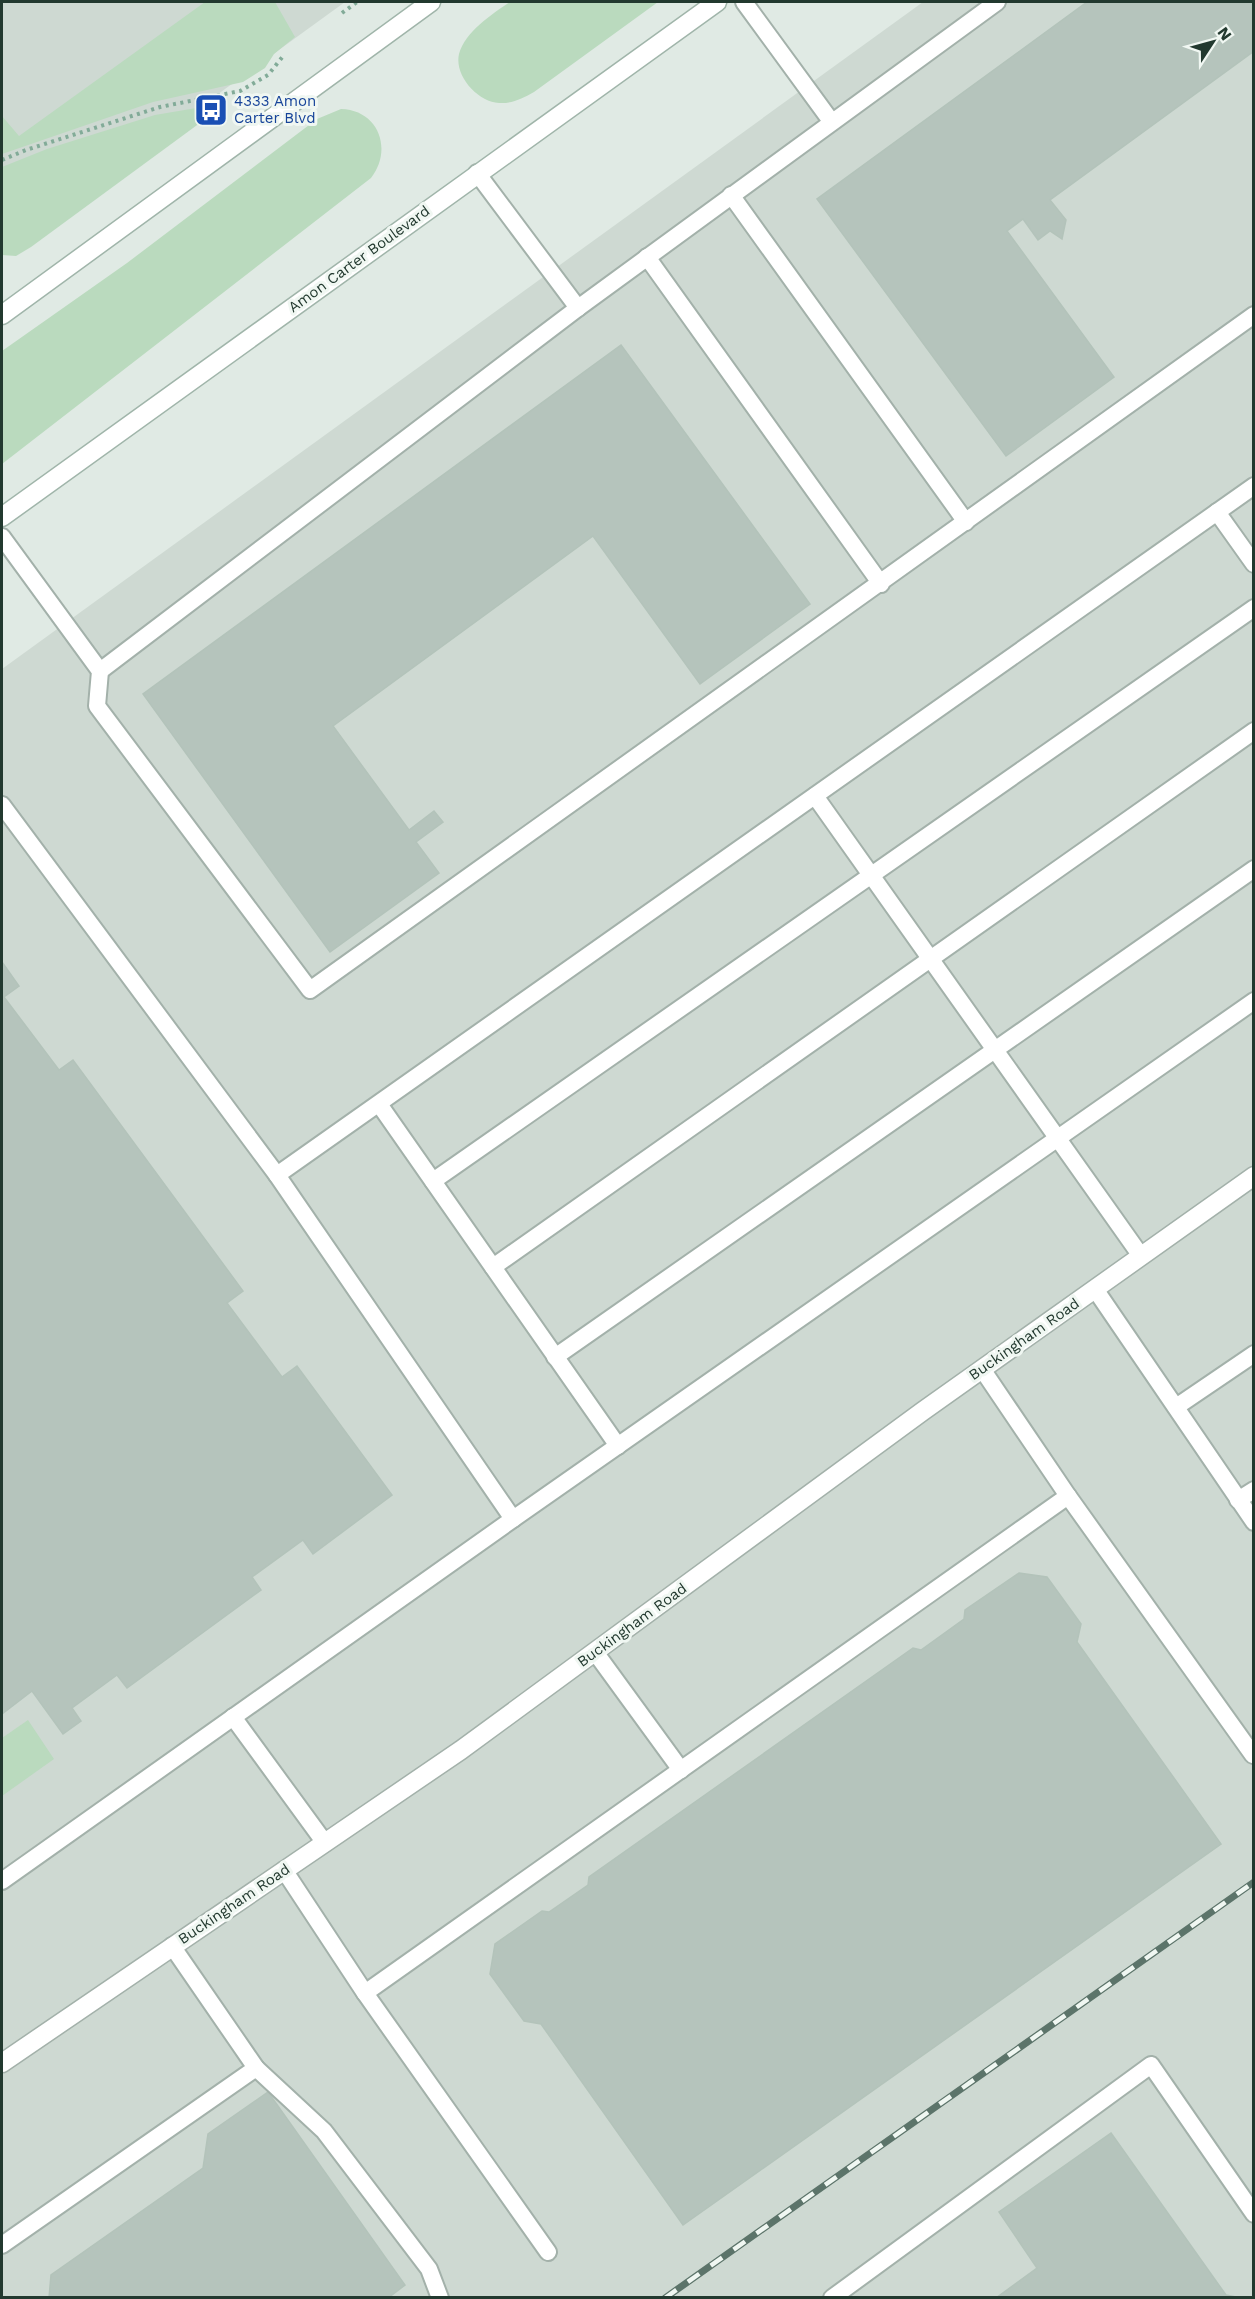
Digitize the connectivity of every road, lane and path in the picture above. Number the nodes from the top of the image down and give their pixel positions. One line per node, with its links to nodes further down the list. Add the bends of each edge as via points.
1 (357, 2): 6 (path)
2 (431, 2): 14 (street)
3 (717, 2): 10 (street, Amon Carter Boulevard)
4 (744, 2): 8 (lane)
5 (997, 2): 8 (lane)
6 (342, 13)
7 (284, 54): 9 (path, via 268,75 240,91 160,107)
8 (831, 121): 11 (lane)
9 (2, 160)
10 (477, 173): 13 (lane); 18 (street, Amon Carter Boulevard)
11 (731, 195): 12 (lane); 19 (lane)
12 (647, 257): 13 (lane); 22 (lane)
13 (578, 308): 24 (lane)
14 (2, 315)
15 (1254, 315): 19 (lane)
16 (1254, 486): 17 (lane)
17 (1217, 512): 21 (lane); 26 (lane)
18 (2, 517)
19 (966, 522): 22 (lane)
20 (2, 537): 24 (lane)
21 (1254, 564)
22 (881, 584): 24 (lane, via 310,990 97,706)
23 (1254, 608): 29 (lane)
24 (99, 671)
25 (1254, 731): 30 (lane)
26 (815, 796): 29 (lane); 33 (lane)
27 (2, 806): 35 (lane)
28 (1254, 869): 32 (lane)
29 (871, 875): 30 (lane); 37 (lane)
30 (932, 960): 32 (lane); 39 (lane)
31 (1254, 1002): 34 (lane)
32 (997, 1050): 34 (lane); 42 (lane)
33 (379, 1104): 35 (lane); 37 (lane)
34 (1059, 1138): 38 (lane); 45 (lane)
35 (277, 1175): 49 (lane)
36 (1254, 1176): 38 (street, Buckingham Road)
37 (433, 1181): 39 (lane)
38 (1141, 1256): 40 (street, Buckingham Road)
39 (493, 1267): 42 (lane)
40 (1095, 1288): 43 (street, Buckingham Road); 44 (lane)
41 (1254, 1354): 44 (lane)
42 (555, 1358): 45 (lane)
43 (982, 1369): 47 (lane); 51 (street, Buckingham Road)
44 (1176, 1407): 48 (lane)
45 (618, 1446): 49 (lane)
46 (1254, 1490): 48 (lane)
47 (1068, 1496): 53 (lane); 54 (lane)
48 (1238, 1500): 50 (lane)
49 (513, 1519): 52 (lane)
50 (1254, 1522)
51 (595, 1652): 54 (lane); 55 (street, Buckingham Road, via 461,1750)
52 (234, 1717): 55 (lane); 57 (lane)
53 (1252, 1755)
54 (681, 1770): 59 (lane)
55 (325, 1842): 56 (street, Buckingham Road)
56 (284, 1870): 58 (street, Buckingham Road); 59 (lane)
57 (2, 1881)
58 (172, 1946): 60 (street, Buckingham Road); 61 (lane)
59 (365, 1993): 64 (lane)
60 (2, 2062)
61 (256, 2068): 63 (lane); 65 (lane, via 324,2131 429,2269)
62 (1254, 2214): 66 (lane, via 1151,2065)
63 (2, 2245)
64 (548, 2252)
65 (440, 2298)
66 (832, 2298)

